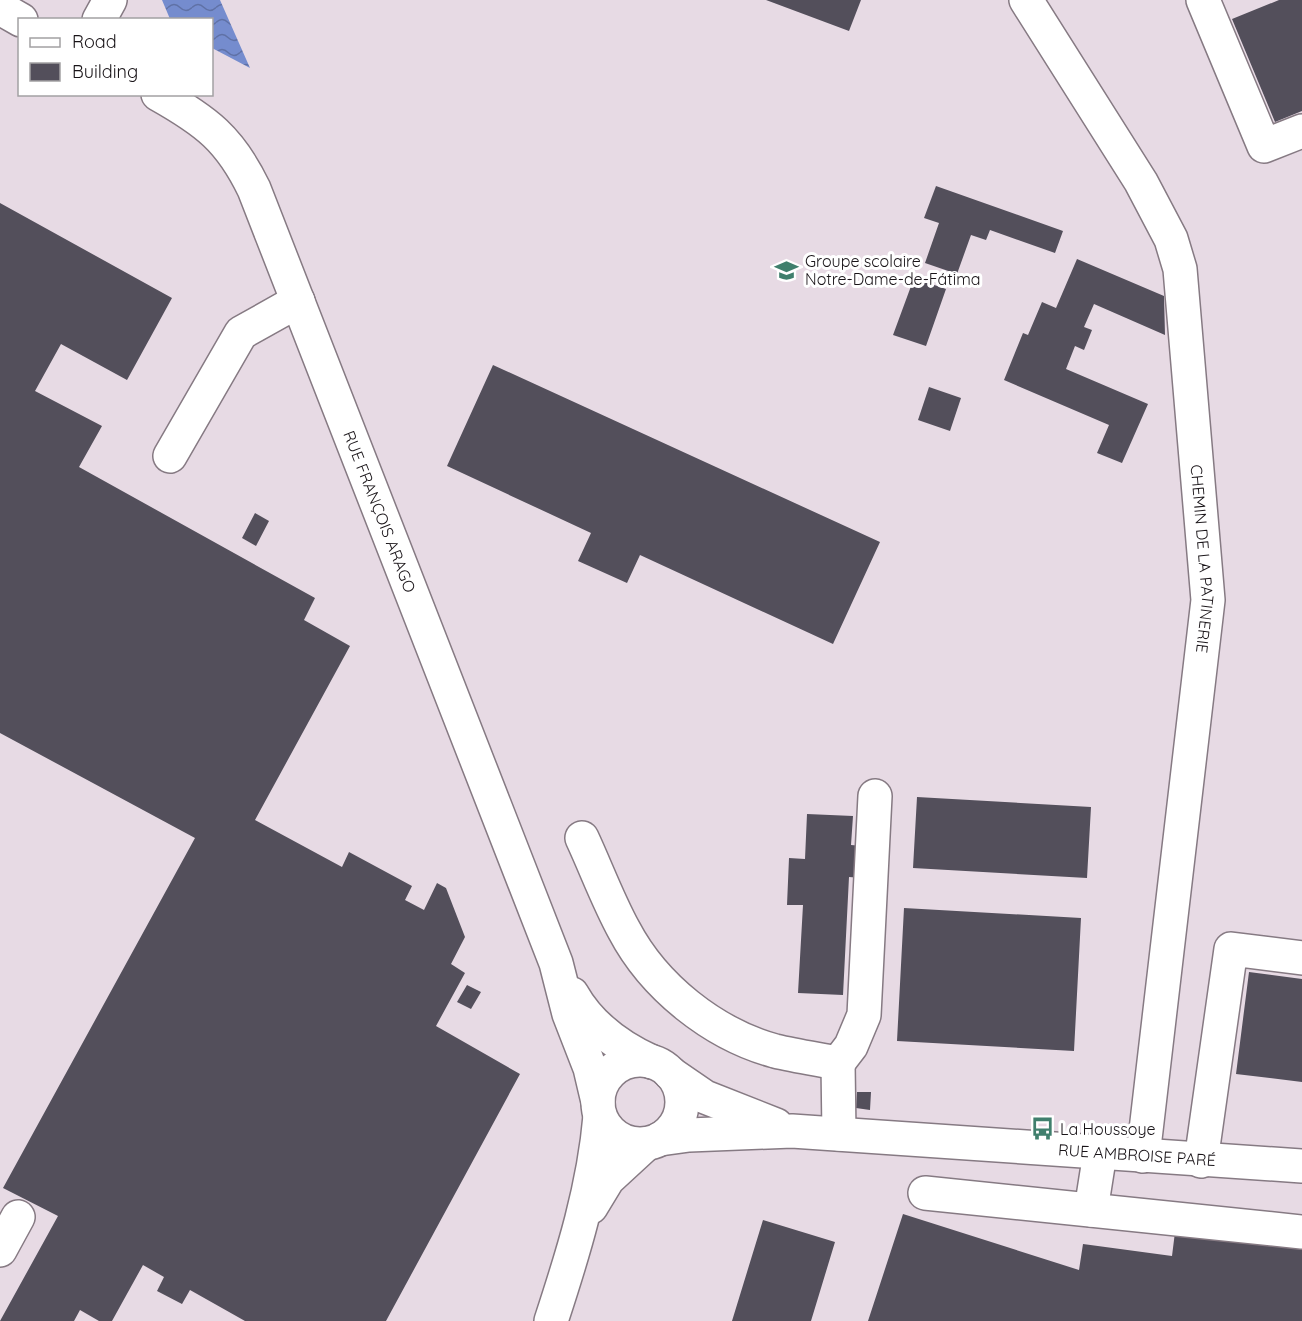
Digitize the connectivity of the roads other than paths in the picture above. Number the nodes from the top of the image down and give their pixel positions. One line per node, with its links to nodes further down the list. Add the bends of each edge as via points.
1 (110, 0): 6 (street)
2 (1026, 0): 22 (street, CHEMIN DE LA PATINERIE, via 1141,182 1171,239 1180,269 1208,600)
3 (1203, 0): 8 (street, via 1264,146)
4 (0, 8): 5 (street)
5 (18, 18)
6 (100, 18)
7 (161, 96): 9 (street, RUE FRANÇOIS ARAGO, via 217,133 243,165)
8 (1302, 131)
9 (298, 301): 10 (street, via 241,333); 14 (street, RUE FRANÇOIS ARAGO)
10 (170, 456)
11 (875, 796): 15 (street, via 864,1015 851,1046)
12 (582, 838): 15 (street, via 646,965 696,1013 740,1038 774,1050)
13 (1302, 958): 23 (street, via 1231,948)
14 (556, 963): 16 (street, RUE FRANÇOIS ARAGO, via 597,1027 623,1048); 17 (street, RUE FRANÇOIS ARAGO)
15 (838, 1063): 19 (street)
16 (661, 1067): 17 (street, via 638,1060 618,1066 603,1081); 18 (street, RUE AMBROISE PARÉ, via 705,1097); 20 (street, via 678,1084 682,1104 675,1124)
17 (599, 1109): 20 (street, via 607,1129 618,1138 632,1143); 29 (street, RUE FRANÇOIS ARAGO, via 595,1158)
18 (792, 1131): 19 (street, RUE AMBROISE PARÉ); 20 (street, RUE AMBROISE PARÉ, via 689,1135)
19 (839, 1134): 21 (street, RUE AMBROISE PARÉ)
20 (653, 1142): 29 (street, RUE FRANÇOIS ARAGO, via 608,1179)
21 (1100, 1153): 22 (street, RUE AMBROISE PARÉ); 26 (street)
22 (1143, 1156): 23 (street, RUE AMBROISE PARÉ)
23 (1201, 1161): 24 (street, RUE AMBROISE PARÉ)
24 (1302, 1166)
25 (925, 1193): 26 (street)
26 (1091, 1210): 28 (street)
27 (18, 1218): 30 (street)
28 (1302, 1232)
29 (579, 1233): 31 (street, RUE FRANÇOIS ARAGO)
30 (0, 1250)
31 (551, 1321)

